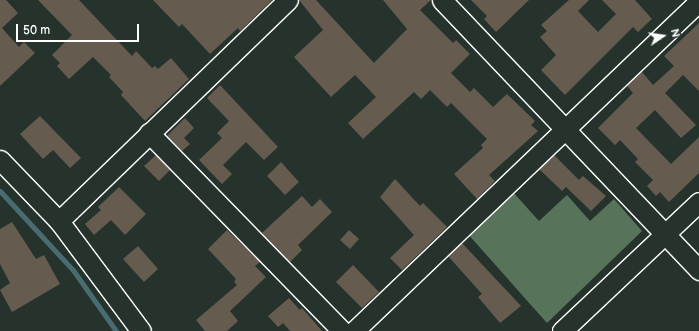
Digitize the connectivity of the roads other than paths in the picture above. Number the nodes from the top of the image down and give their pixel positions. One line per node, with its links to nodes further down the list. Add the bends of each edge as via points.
1 (288, 0): 5 (street)
2 (442, 0): 4 (street)
3 (699, 1): 4 (street)
4 (565, 127): 9 (street); 13 (street)
5 (149, 133): 8 (street); 12 (street)
6 (0, 160): 8 (street)
7 (699, 202): 9 (street)
8 (59, 221): 11 (street)
9 (665, 234): 10 (street); 14 (street)
10 (699, 270)
11 (140, 331)
12 (342, 331)
13 (354, 331)
14 (562, 331)

